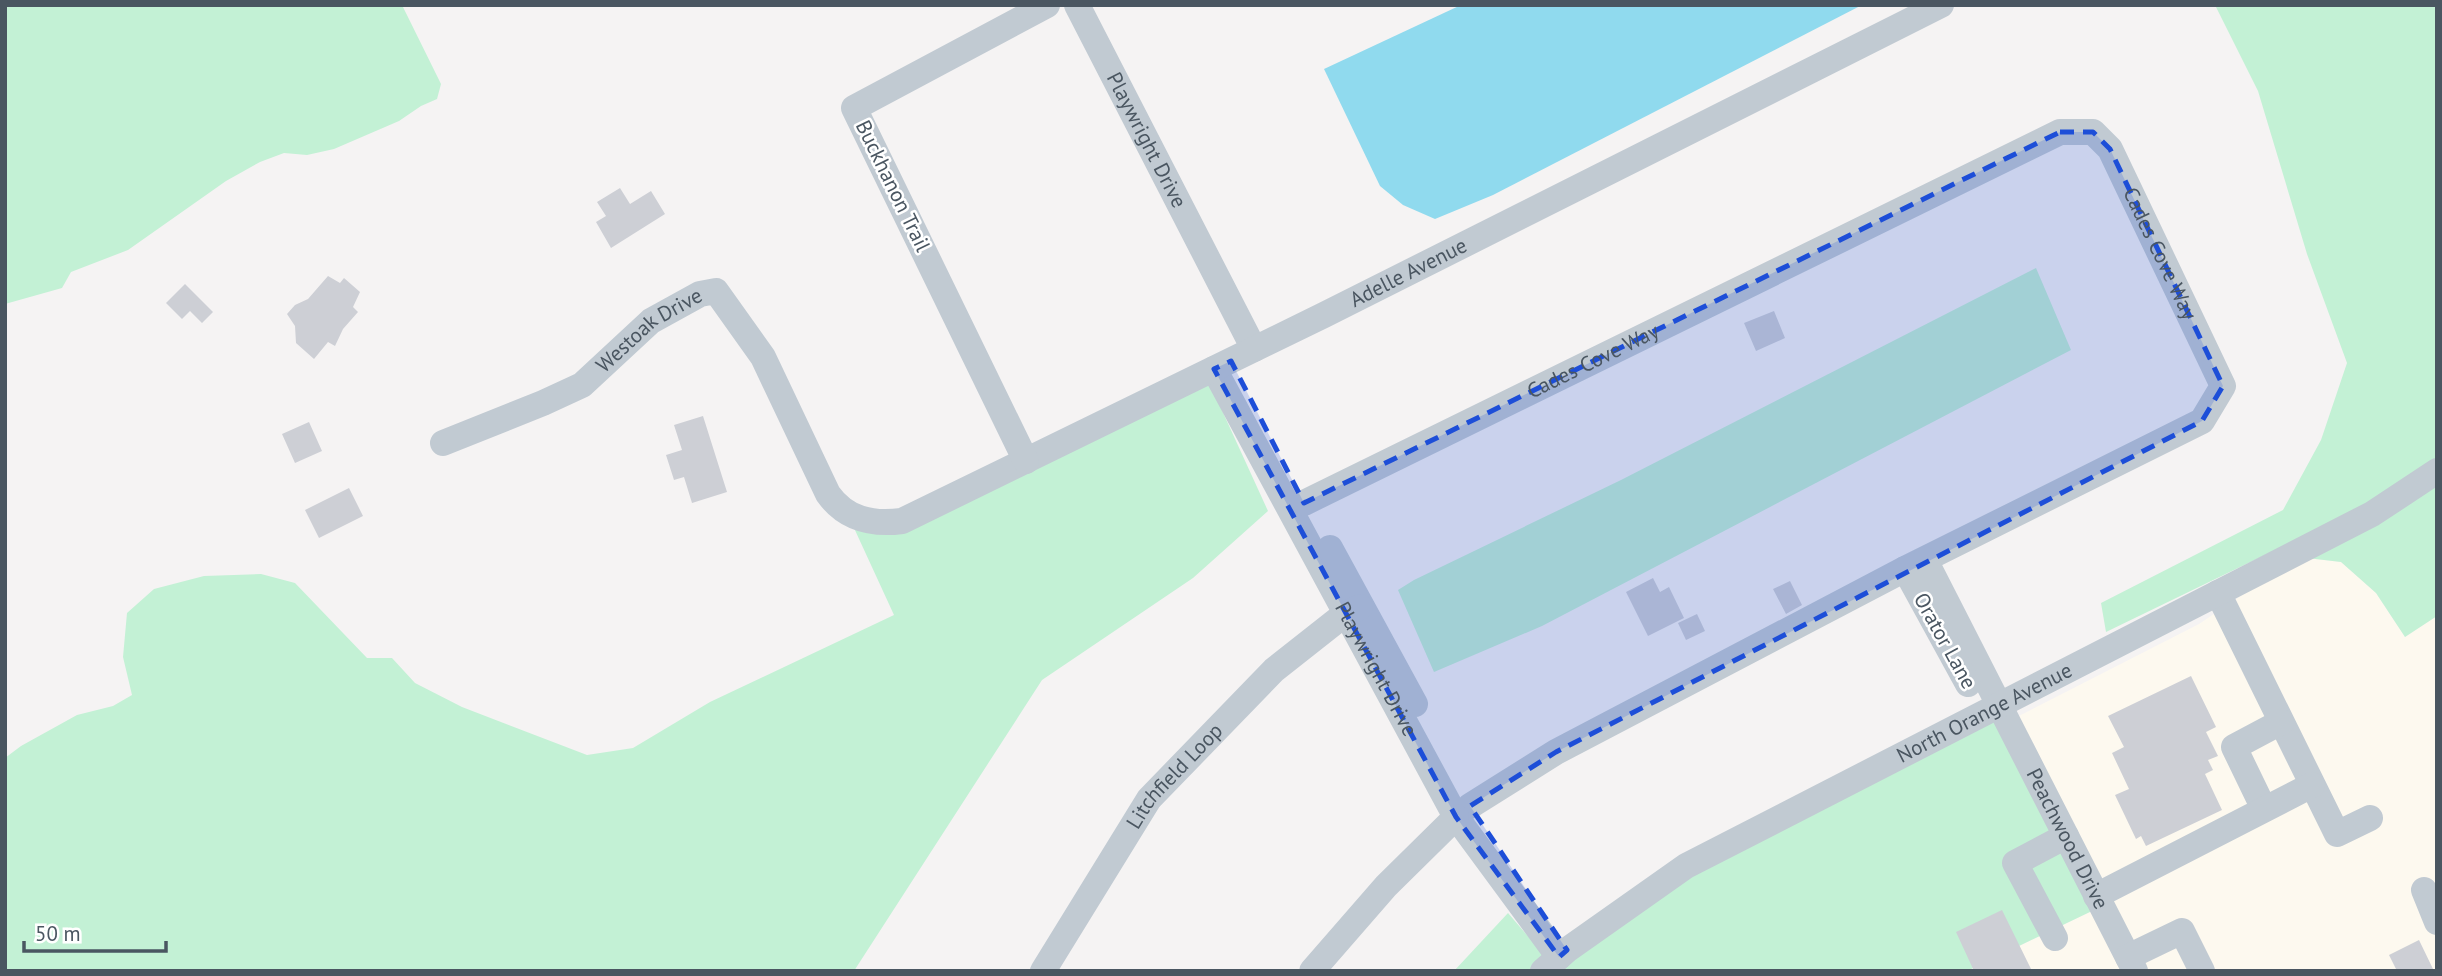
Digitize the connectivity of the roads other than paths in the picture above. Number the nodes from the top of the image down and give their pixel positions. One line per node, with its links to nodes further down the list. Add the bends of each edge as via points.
1 (1047, 5): 6 (street, Buckhanon Trail, via 854,108)
2 (1077, 5): 4 (street, Playwright Drive)
3 (1941, 5): 4 (street, Adelle Avenue)
4 (1233, 360): 6 (street, Adelle Avenue); 8 (street, Playwright Drive); 12 (street, Playwright Drive)
5 (443, 443): 9 (street, Westoak Drive, via 582,385 652,321 700,294 716,291 763,358 828,494 852,517)
6 (1026, 461): 9 (street, Adelle Avenue, via 902,522)
7 (2437, 471): 11 (street, North Orange Avenue, via 2372,514)
8 (1304, 503): 10 (street, Cades Cove Way, via 2060,132 2093,132 2110,149 2223,386 2203,421); 12 (street, Playwright Drive)
9 (871, 522)
10 (1915, 565): 13 (street, Orator Lane); 17 (street, Cades Cove Way, via 1556,752)
11 (2218, 593): 13 (street, North Orange Avenue); 14 (street)
12 (1354, 610): 17 (street, Playwright Drive); 26 (street, Litchfield Loop, via 1274,670 1149,799)
13 (1992, 710): 19 (street, Peachwood Drive); 24 (street, North Orange Avenue, via 1686,866)
14 (2281, 722): 15 (street); 16 (street, via 2234,747)
15 (2312, 785): 16 (street); 18 (street, via 2337,834)
16 (2264, 809): 21 (street)
17 (1463, 811): 24 (street, Playwright Drive); 27 (street, via 1386,886)
18 (2370, 818)
19 (2066, 836): 21 (street, Peachwood Drive); 23 (street, via 2015,863)
20 (2424, 890): 22 (street)
21 (2096, 896): 25 (street, Peachwood Drive)
22 (2437, 922)
23 (2055, 938)
24 (1557, 959)
25 (2132, 964): 28 (street, via 2182,931)
26 (1043, 971)
27 (1312, 971)
28 (2202, 971)

